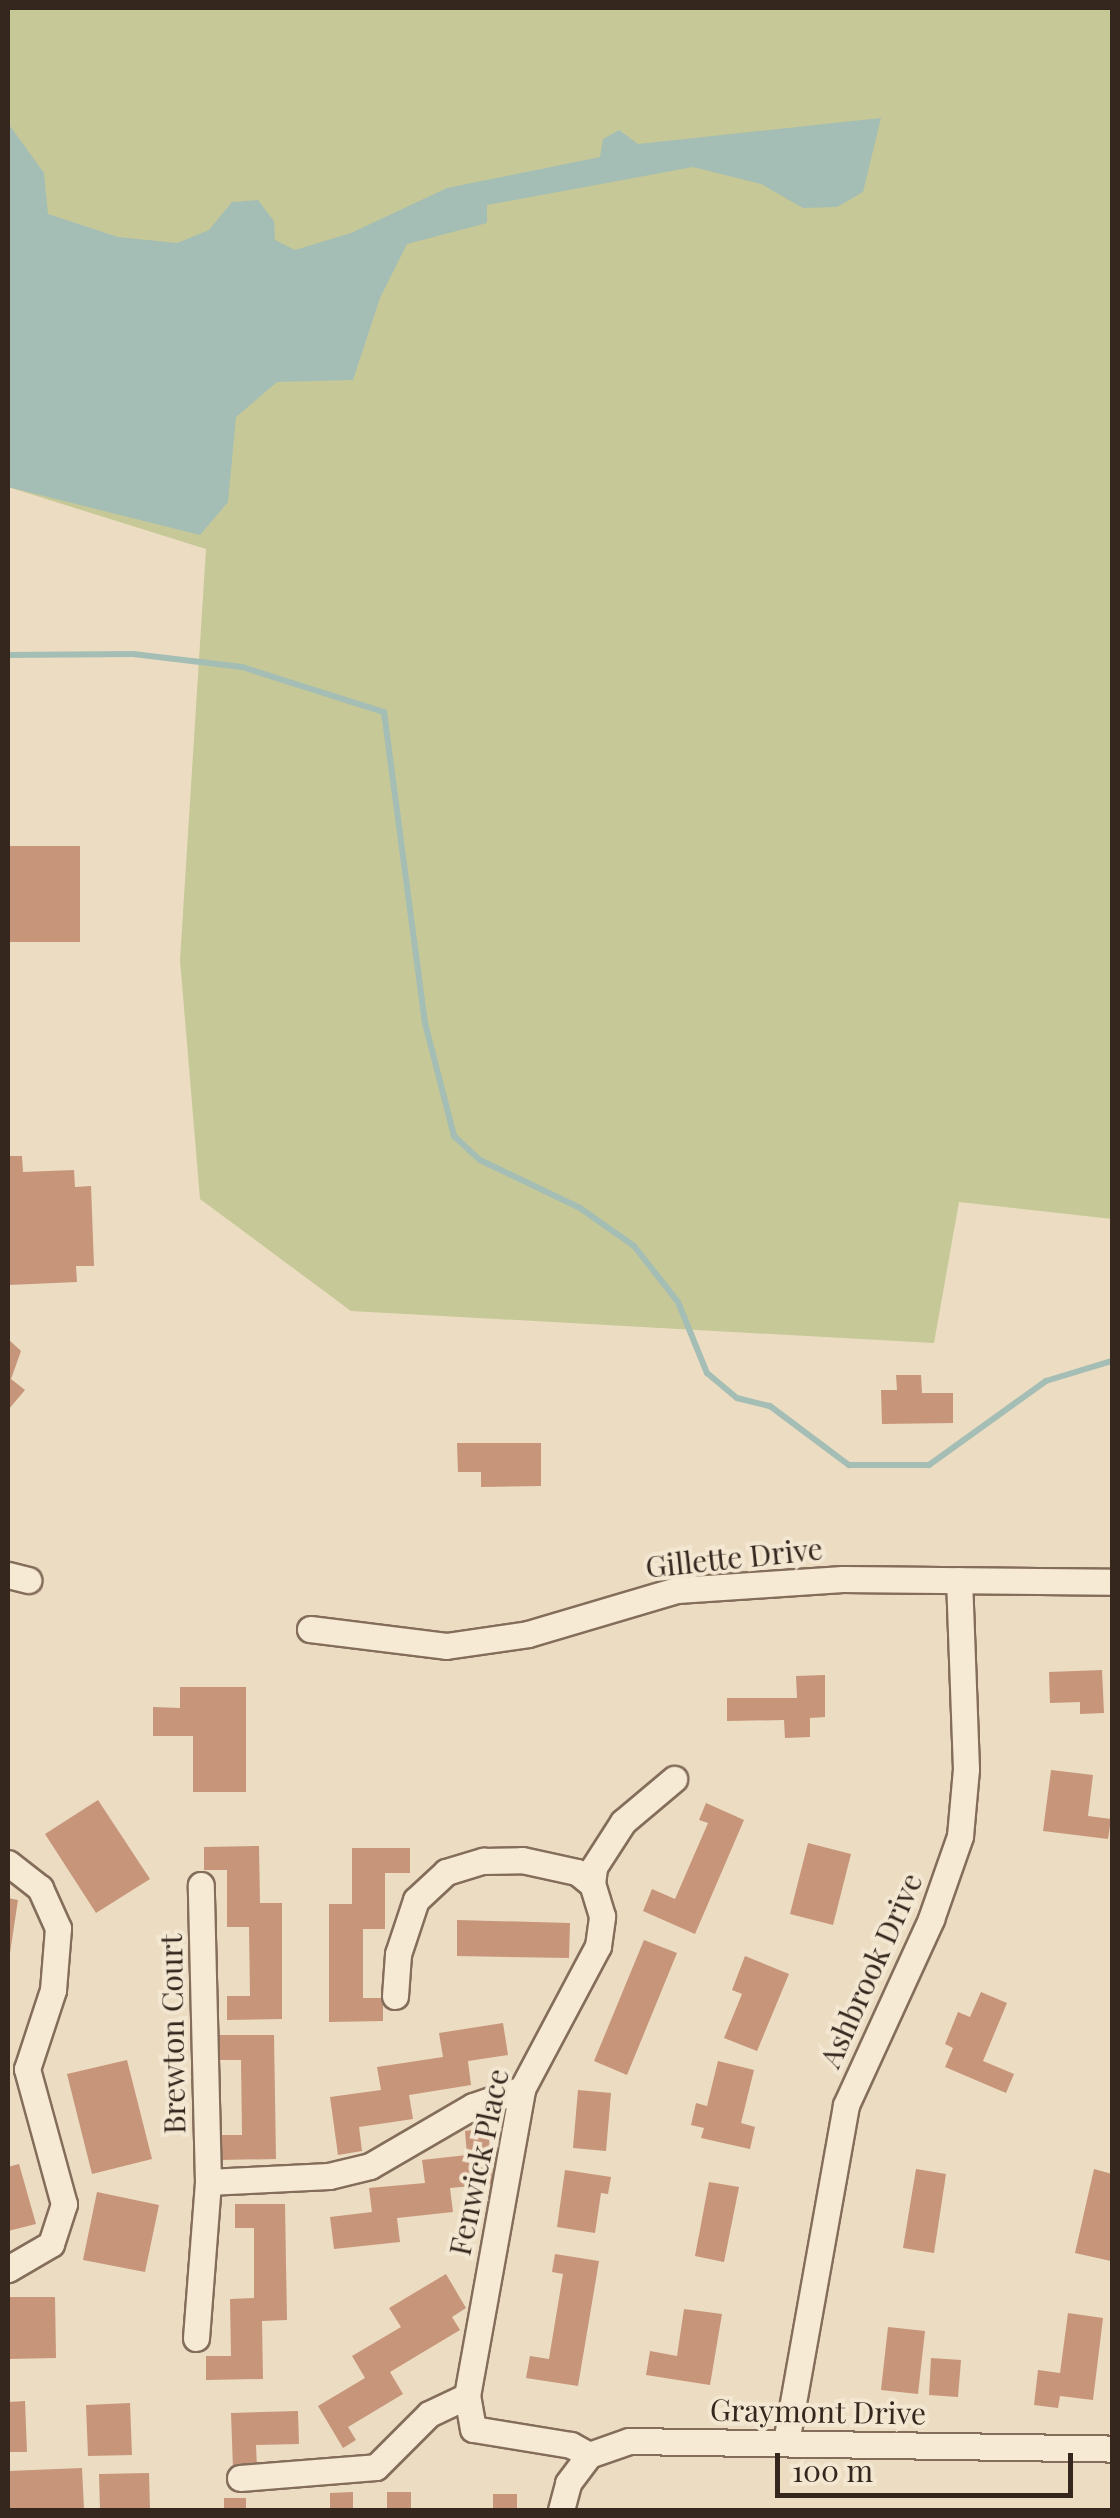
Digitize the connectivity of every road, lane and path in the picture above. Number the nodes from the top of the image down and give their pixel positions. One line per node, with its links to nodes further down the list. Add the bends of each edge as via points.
1 (958, 1580): 2 (street, Gillette Drive); 3 (street, Gillette Drive, via 843,1579 677,1590 528,1634 446,1646); 14 (street, Ashbrook Drive, via 966,1769 960,1836 931,1920 846,2104)
2 (1112, 1582)
3 (310, 1629)
4 (674, 1779): 6 (street, via 605,1844)
5 (8, 1863): 11 (street, via 40,1888 58,1928 53,1990 27,2070 64,2204 50,2244)
6 (592, 1884): 8 (street, via 577,1872 522,1860 483,1860 446,1872 416,1900 398,1954); 9 (street, Fenwick Place, via 602,1916 598,1946)
7 (201, 1885): 10 (street, Brewton Court)
8 (394, 1996)
9 (522, 2089): 10 (street, via 474,2106 370,2166 329,2176); 13 (street, Fenwick Place)
10 (208, 2182): 12 (street, Brewton Court)
11 (8, 2269)
12 (196, 2338)
13 (466, 2396): 16 (street, via 473,2429 571,2445); 17 (street, via 430,2414 376,2466)
14 (786, 2442): 15 (street, Graymont Drive); 16 (street, Graymont Drive, via 628,2441)
15 (1112, 2449)
16 (589, 2454): 18 (street, via 568,2483)
17 (240, 2478)
18 (562, 2510)

